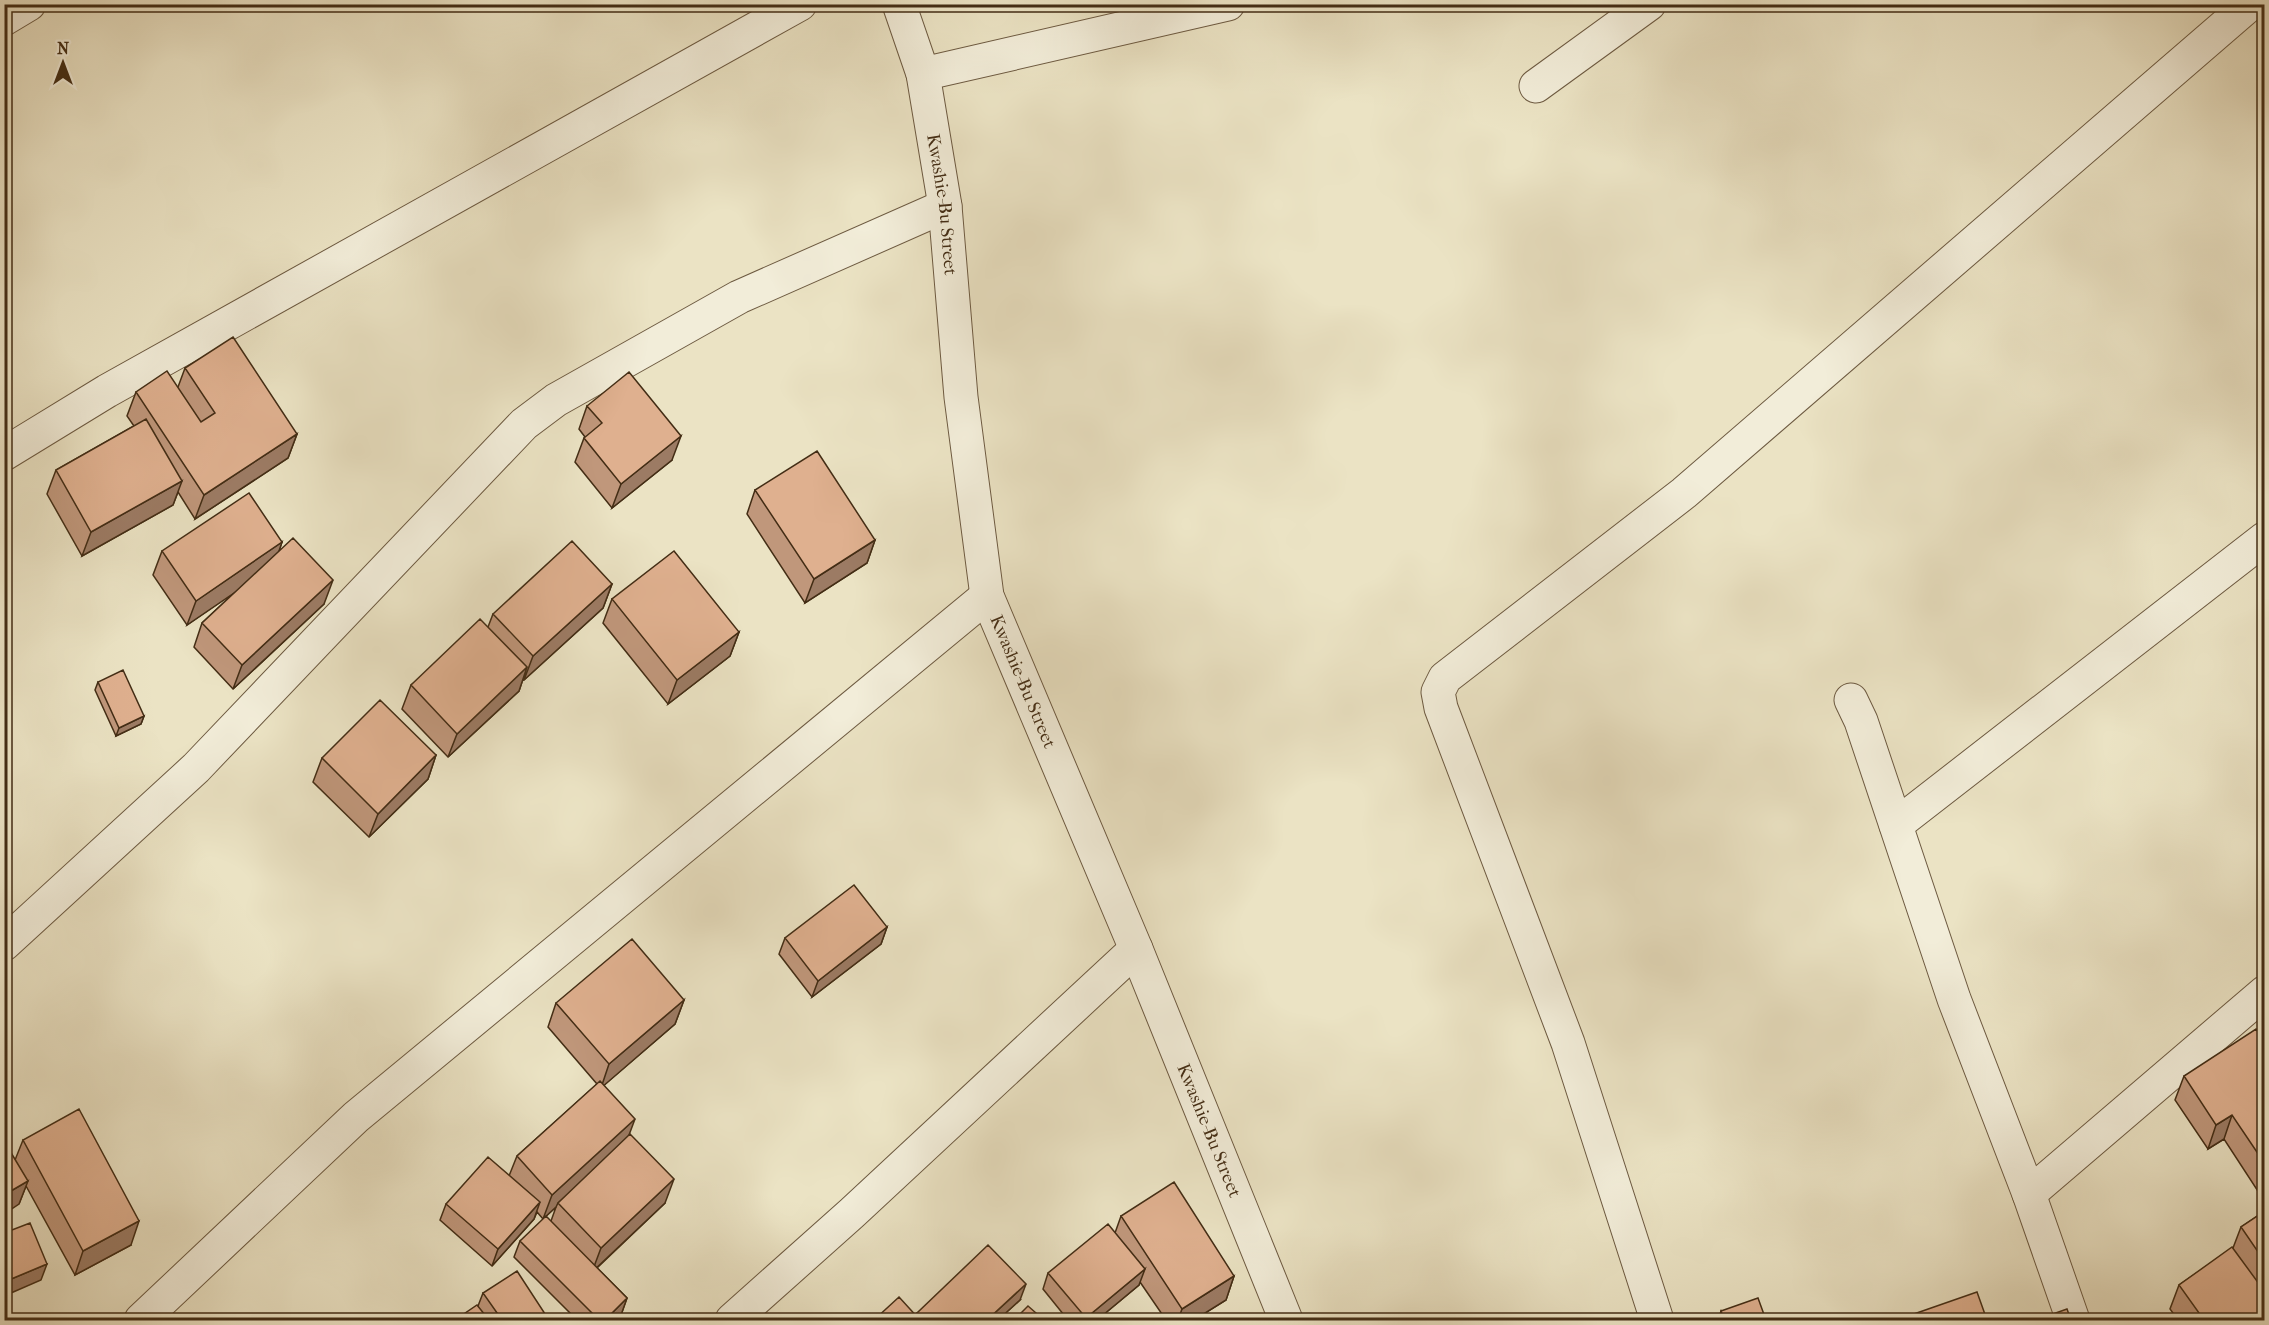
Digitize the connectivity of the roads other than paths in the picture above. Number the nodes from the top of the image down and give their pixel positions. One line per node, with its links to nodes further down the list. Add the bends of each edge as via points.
1 (29, 4): 7 (street)
2 (800, 4): 11 (street, via 107,392)
3 (899, 4): 8 (street, Kwashie-Bu Street)
4 (1228, 4): 8 (street)
5 (1649, 4): 9 (street)
6 (2250, 4): 23 (street, via 1699,480 1445,678 1438,692 1568,1043)
7 (4, 20)
8 (922, 74): 10 (street, Kwashie-Bu Street)
9 (1536, 86)
10 (945, 206): 13 (street, Kwashie-Bu Street, via 961,397); 16 (street, via 739,297 556,400 524,424 196,768)
11 (4, 454)
12 (2265, 539): 15 (street)
13 (987, 596): 17 (street, Kwashie-Bu Street); 20 (street, via 356,1117)
14 (1851, 700): 15 (street)
15 (1896, 825): 19 (street, via 1954,999)
16 (4, 944)
17 (1136, 949): 21 (street); 22 (street, Kwashie-Bu Street)
18 (2265, 993): 19 (street)
19 (2029, 1194): 24 (street)
20 (141, 1320)
21 (732, 1320)
22 (1286, 1320)
23 (1657, 1320)
24 (2073, 1320)

